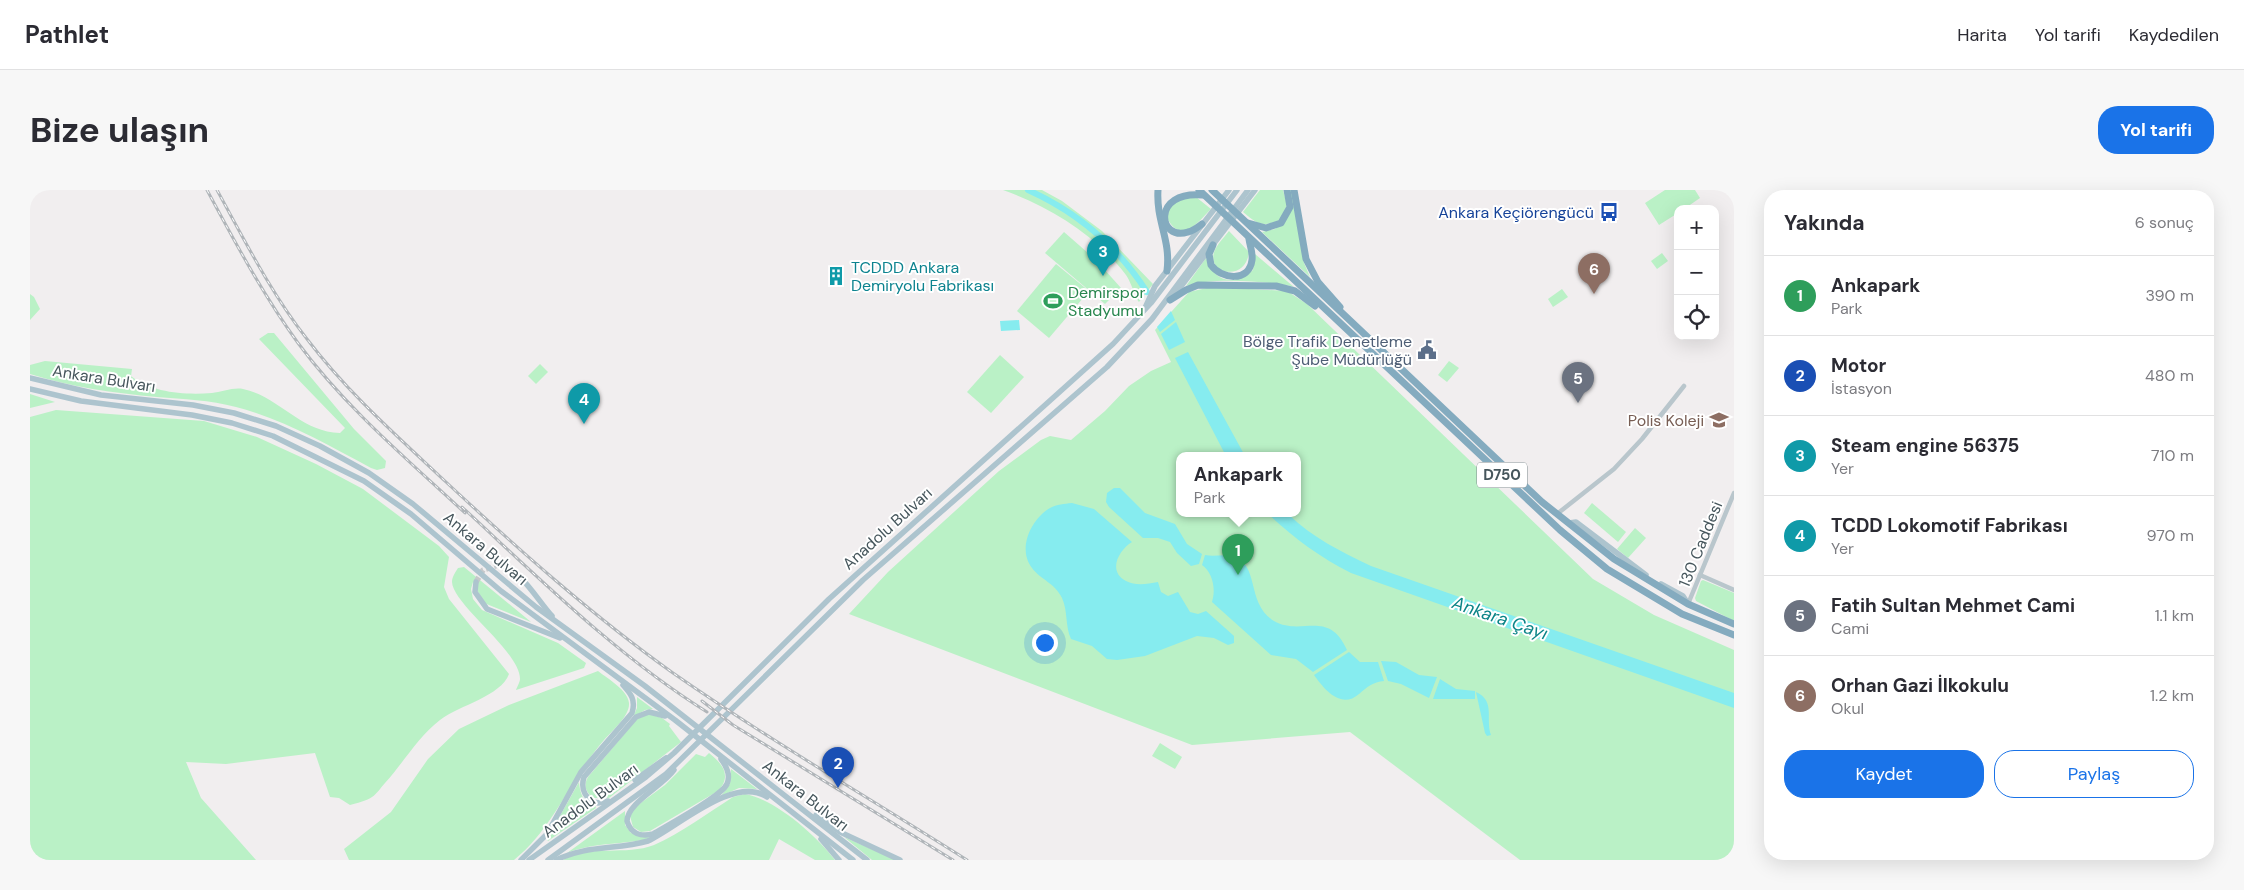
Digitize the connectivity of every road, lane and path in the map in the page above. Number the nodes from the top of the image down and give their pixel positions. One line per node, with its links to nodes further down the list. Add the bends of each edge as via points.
1 (1158, 190): 15 (highway, via 1157,207 1168,247)
2 (1199, 190): 10 (highway, D750)
3 (1213, 190): 11 (highway, D750)
4 (1230, 190): 12 (main road)
5 (1237, 190): 17 (main road, Anadolu Bulvarı)
6 (1248, 190): 16 (main road)
7 (1255, 190): 14 (main road)
8 (1287, 190): 11 (highway, via 1290,207 1281,223 1266,228)
9 (1294, 190): 19 (highway, via 1308,264 1321,285)
10 (1206, 197): 12 (highway, via 1186,190 1169,198 1164,207 1166,221 1174,231 1188,233); 13 (highway, D750)
11 (1245, 222): 19 (highway, D750)
12 (1202, 224): 15 (main road)
13 (1249, 239): 14 (highway, via 1252,262 1248,269 1234,277 1221,275 1210,265 1209,254); 18 (highway, D750)
14 (1213, 245): 16 (main road)
15 (1168, 271): 17 (main road, via 1155,286)
16 (1168, 299): 18 (highway, via 1198,285 1276,286 1295,291); 38 (main road, Anadolu Bulvarı, via 1107,367 906,541)
17 (1144, 312): 37 (main road, Anadolu Bulvarı, via 1031,419 855,575)
18 (1338, 322): 31 (highway, D750, via 1560,530 1607,569 1682,614)
19 (1368, 340): 24 (highway, D750)
20 (30, 378): 32 (main road, Ankara Bulvarı, via 101,395 194,405 234,413 276,426 320,446 369,473 413,504 502,581)
21 (1684, 386): 24 (street, via 1614,469)
22 (30, 389): 33 (main road, Ankara Bulvarı, via 81,401 232,423 273,436 319,457 364,481 411,514 501,591)
23 (1734, 493): 26 (street, 130 Caddesi)
24 (1556, 514): 29 (highway, D750, via 1614,559)
25 (498, 565): 32 (main road, via 514,570 540,602)
26 (1700, 575): 28 (street); 29 (street, 130 Caddesi)
27 (476, 582): 33 (main road, via 475,592 487,608)
28 (1734, 590)
29 (1688, 604): 30 (highway, D750)
30 (1734, 624)
31 (1734, 635)
32 (579, 638): 39 (main road, Ankara Bulvarı)
33 (568, 641): 34 (main road, Ankara Bulvarı)
34 (616, 677): 35 (main road, Ankara Bulvarı); 41 (main road, via 632,696 632,713 581,772 547,834)
35 (675, 720): 36 (main road, Ankara Bulvarı); 37 (main road, via 653,712 636,718 584,777 583,792 591,802 605,802 656,762)
36 (715, 752): 38 (main road, via 728,773 728,782 721,793 654,834 643,836 634,832 627,821 630,808 668,778); 40 (main road, Ankara Bulvarı)
37 (674, 753): 42 (main road, Anadolu Bulvarı, via 646,777)
38 (680, 762): 43 (main road, Anadolu Bulvarı, via 647,790)
39 (776, 788): 47 (main road, Ankara Bulvarı); 48 (main road, via 834,829)
40 (805, 822): 44 (main road, via 761,793 738,791 648,841 588,848); 45 (main road); 46 (main road, Ankara Bulvarı)
41 (522, 860)
42 (529, 860)
43 (548, 860)
44 (556, 860)
45 (839, 860)
46 (853, 860)
47 (867, 860)
48 (900, 860)

